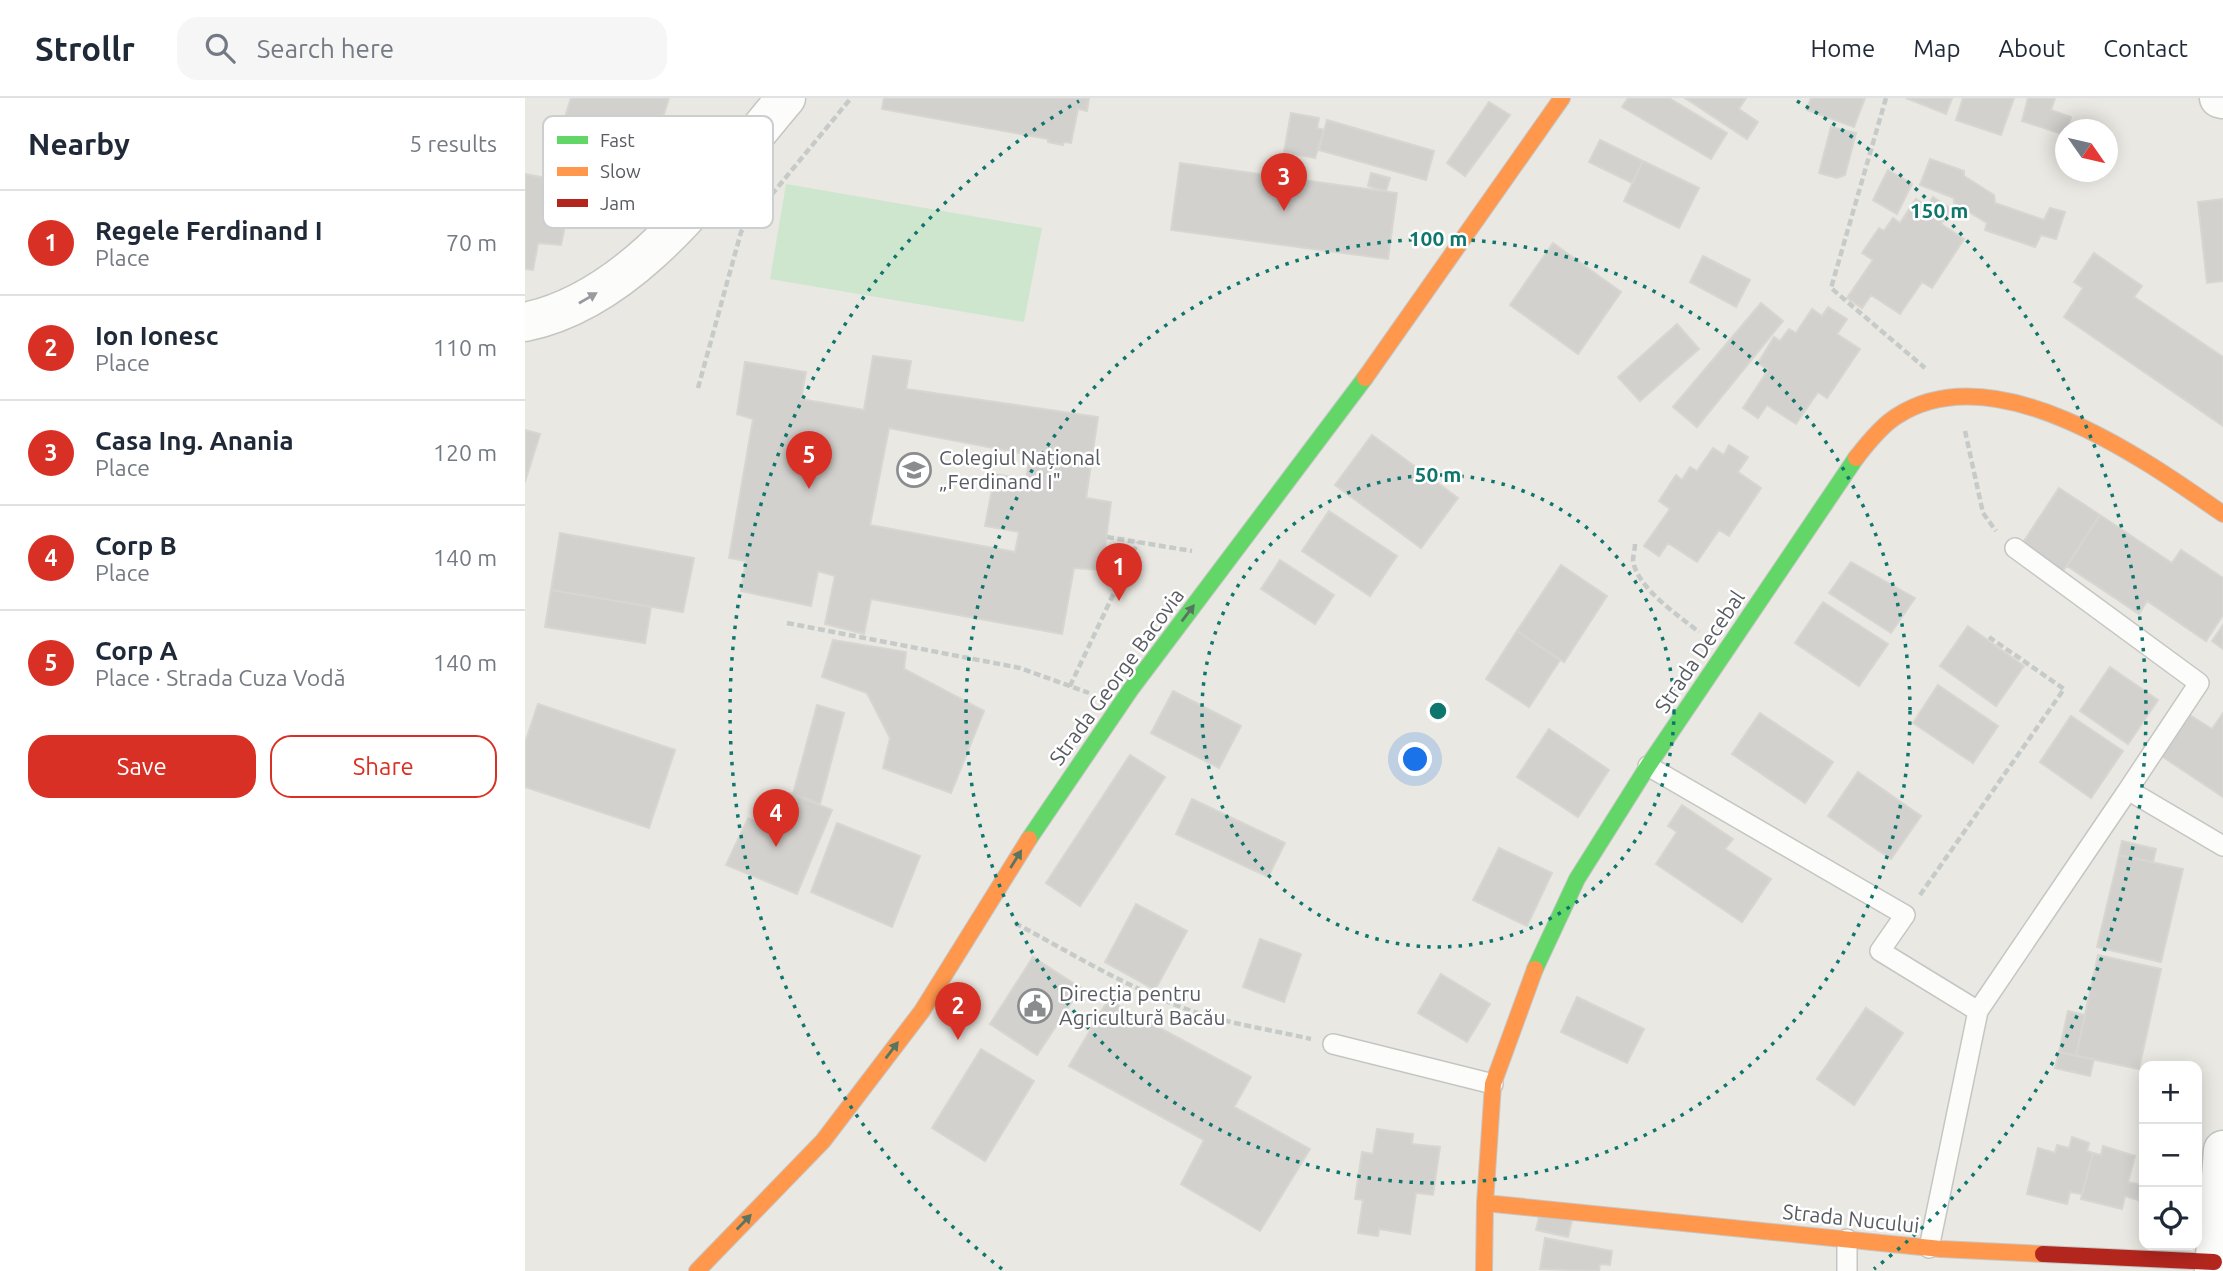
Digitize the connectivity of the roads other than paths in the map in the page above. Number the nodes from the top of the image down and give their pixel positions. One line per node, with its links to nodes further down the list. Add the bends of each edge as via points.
1 (786, 98): 3 (street, one-way to 1)
2 (1562, 98): 19 (street, Strada George Bacovia, one-way to 2, via 823,1141 922,1011 1021,851 1131,689 1390,345)
3 (771, 116)
4 (677, 228): 5 (street, one-way to 4, via 582,302 620,278)
5 (525, 322)
6 (2223, 513): 8 (street, Strada Decebal, via 2096,433 2059,416 2016,403 1959,396 1923,402 1895,417 1859,455)
7 (2015, 548): 9 (lane, via 2199,683)
8 (1648, 766): 11 (lane, via 1905,915 1880,951); 13 (street, Strada Decebal, via 1577,878 1536,967)
9 (2129, 790): 10 (lane); 11 (lane)
10 (2223, 846)
11 (1978, 1011): 17 (lane)
12 (1333, 1044): 13 (lane)
13 (1493, 1083): 15 (street, Strada Decebal)
14 (2223, 1150): 18 (street)
15 (1485, 1203): 16 (street, Strada Nucului); 20 (street, Strada Decebal)
16 (1847, 1239): 17 (street, Strada Nucului); 21 (lane)
17 (1929, 1248): 18 (street, Strada Nucului)
18 (2214, 1266)
19 (697, 1271)
20 (1484, 1271)
21 (1847, 1271)

